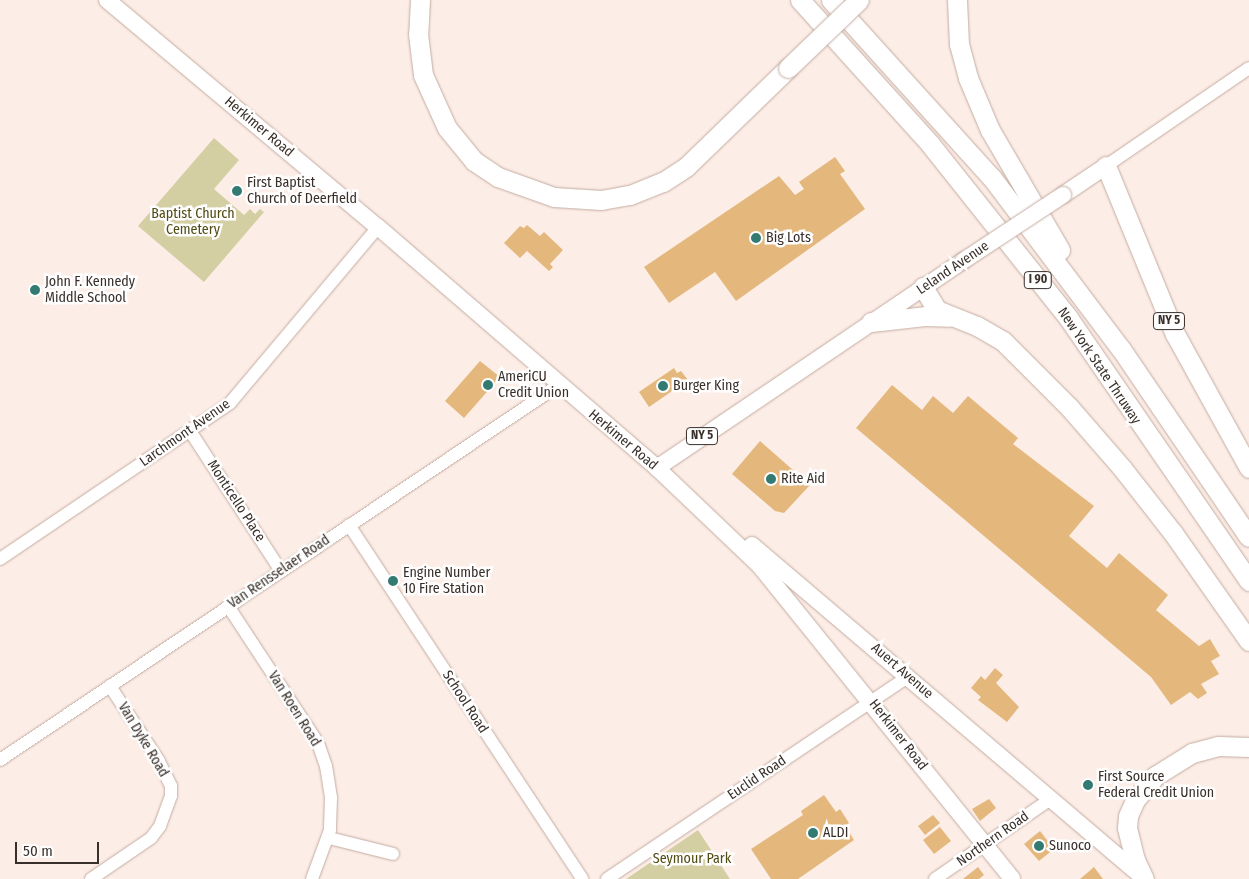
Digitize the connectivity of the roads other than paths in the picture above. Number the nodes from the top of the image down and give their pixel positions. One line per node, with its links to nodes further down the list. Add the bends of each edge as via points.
1 (107, 0): 13 (main road, Herkimer Road)
2 (420, 0): 10 (highway, via 418,34 423,76 447,128 474,161 498,177 554,197 601,200 630,195 663,182 686,167)
3 (432, 0): 10 (highway, via 427,20 430,63 440,98 453,122 470,143 506,172 570,193 592,194 624,189 651,179 679,162)
4 (794, 0): 9 (highway, New York State Thruway)
5 (831, 0): 17 (highway, New York State Thruway / I 90, via 992,178)
6 (848, 0): 10 (highway)
7 (859, 0): 10 (highway, bridge)
8 (957, 0): 17 (highway, via 959,44 968,78 990,130)
9 (807, 7): 26 (highway, New York State Thruway / I 90, via 930,144 1069,319)
10 (786, 65)
11 (1249, 68): 12 (street, Leland Avenue)
12 (1106, 166): 14 (main road, Leland Avenue / NY 5, bridge); 21 (highway, NY 5, via 1175,334)
13 (378, 227): 18 (main road, Herkimer Road); 19 (street, Larchmont Avenue, via 230,403)
14 (923, 287): 15 (highway, via 931,305); 16 (main road, Leland Avenue / NY 5)
15 (950, 317): 16 (highway, NY 5, via 925,316); 28 (highway, NY 5, via 977,326 1003,341 1069,407 1173,533)
16 (871, 322): 20 (main road, Leland Avenue / NY 5)
17 (1121, 349): 23 (highway, New York State Thruway / I 90)
18 (559, 385): 20 (main road, Herkimer Road); 22 (street, Van Rensselaer Road)
19 (190, 431): 24 (street, Larchmont Avenue); 25 (street, Monticello Place)
20 (657, 468): 29 (main road, Auert Avenue, via 793,578); 31 (main road, Herkimer Road, via 760,565)
21 (1249, 468)
22 (349, 525): 25 (street, Van Rensselaer Road); 41 (street, School Road)
23 (1249, 537)
24 (0, 559)
25 (281, 571): 27 (street, Van Rensselaer Road)
26 (1249, 581)
27 (228, 606): 30 (street, Van Rensselaer Road); 35 (street, Van Roen Road, via 318,743 331,798)
28 (1249, 641)
29 (908, 678): 31 (street, Euclid Road); 34 (main road, Auert Avenue)
30 (110, 686): 33 (street, Van Rensselaer Road); 39 (street, Van Dyke Road, via 159,761 171,786 171,796 160,826 151,838)
31 (872, 702): 36 (main road, Herkimer Road); 42 (street, Euclid Road)
32 (1249, 747): 38 (highway, via 1218,746 1192,753 1168,766 1135,800 1127,828)
33 (0, 760)
34 (1052, 798): 36 (street, Northern Road); 38 (main road, Auert Avenue)
35 (329, 838): 37 (street); 40 (street, Van Roen Road)
36 (986, 845): 43 (street, Northern Road); 44 (main road, Herkimer Road)
37 (392, 854)
38 (1142, 877)
39 (91, 879)
40 (312, 879)
41 (582, 879)
42 (607, 879)
43 (935, 879)
44 (1012, 879)

